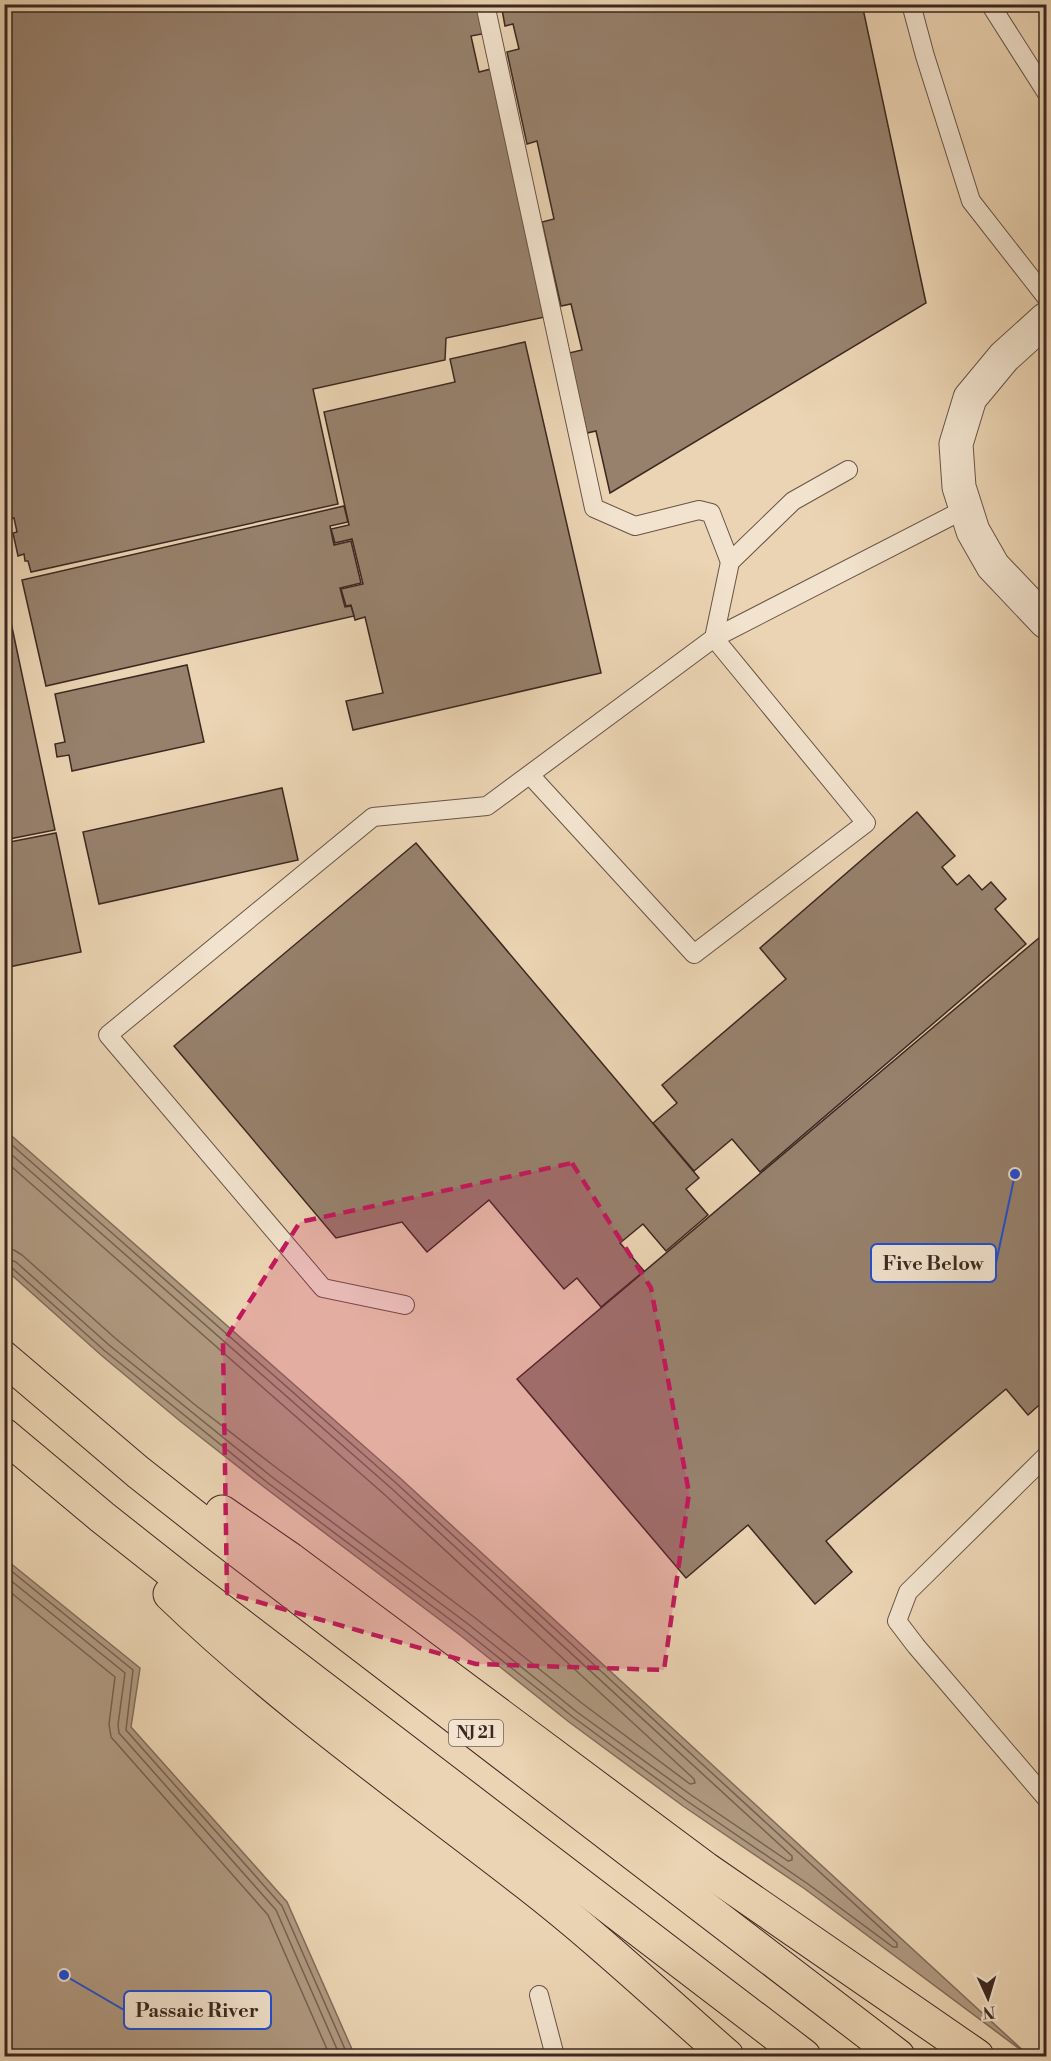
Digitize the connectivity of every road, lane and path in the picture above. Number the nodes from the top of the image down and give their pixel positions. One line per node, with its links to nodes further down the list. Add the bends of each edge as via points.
1 (485, 4): 9 (lane, via 594,508 635,526 699,510 711,513)
2 (911, 4): 5 (lane, via 971,201)
3 (990, 4): 4 (lane)
4 (1047, 92)
5 (1047, 297)
6 (1047, 319): 8 (street, via 1004,357 970,399 956,444)
7 (848, 470): 9 (lane, via 793,501)
8 (965, 509): 10 (street, via 993,566); 11 (lane)
9 (730, 562): 11 (lane)
10 (1047, 622)
11 (714, 638): 12 (lane); 12 (lane, via 866,823 694,954)
12 (530, 775): 13 (lane, via 487,806 373,817 108,1035 323,1288)
13 (405, 1305)
14 (4, 1358): 15 (highway, NJ 21)
15 (57, 1405): 23 (highway, NJ 21, via 138,1473); 24 (highway, via 290,1559 706,1869)
16 (12, 1442): 21 (highway, via 215,1638 318,1724 527,1884); 22 (highway, via 188,1585)
17 (1044, 1464): 18 (lane, via 908,1592 897,1621)
18 (1047, 1798)
19 (539, 1995): 20 (lane)
20 (555, 2056)
21 (727, 2056)
22 (804, 2056)
23 (898, 2056)
24 (977, 2056)

